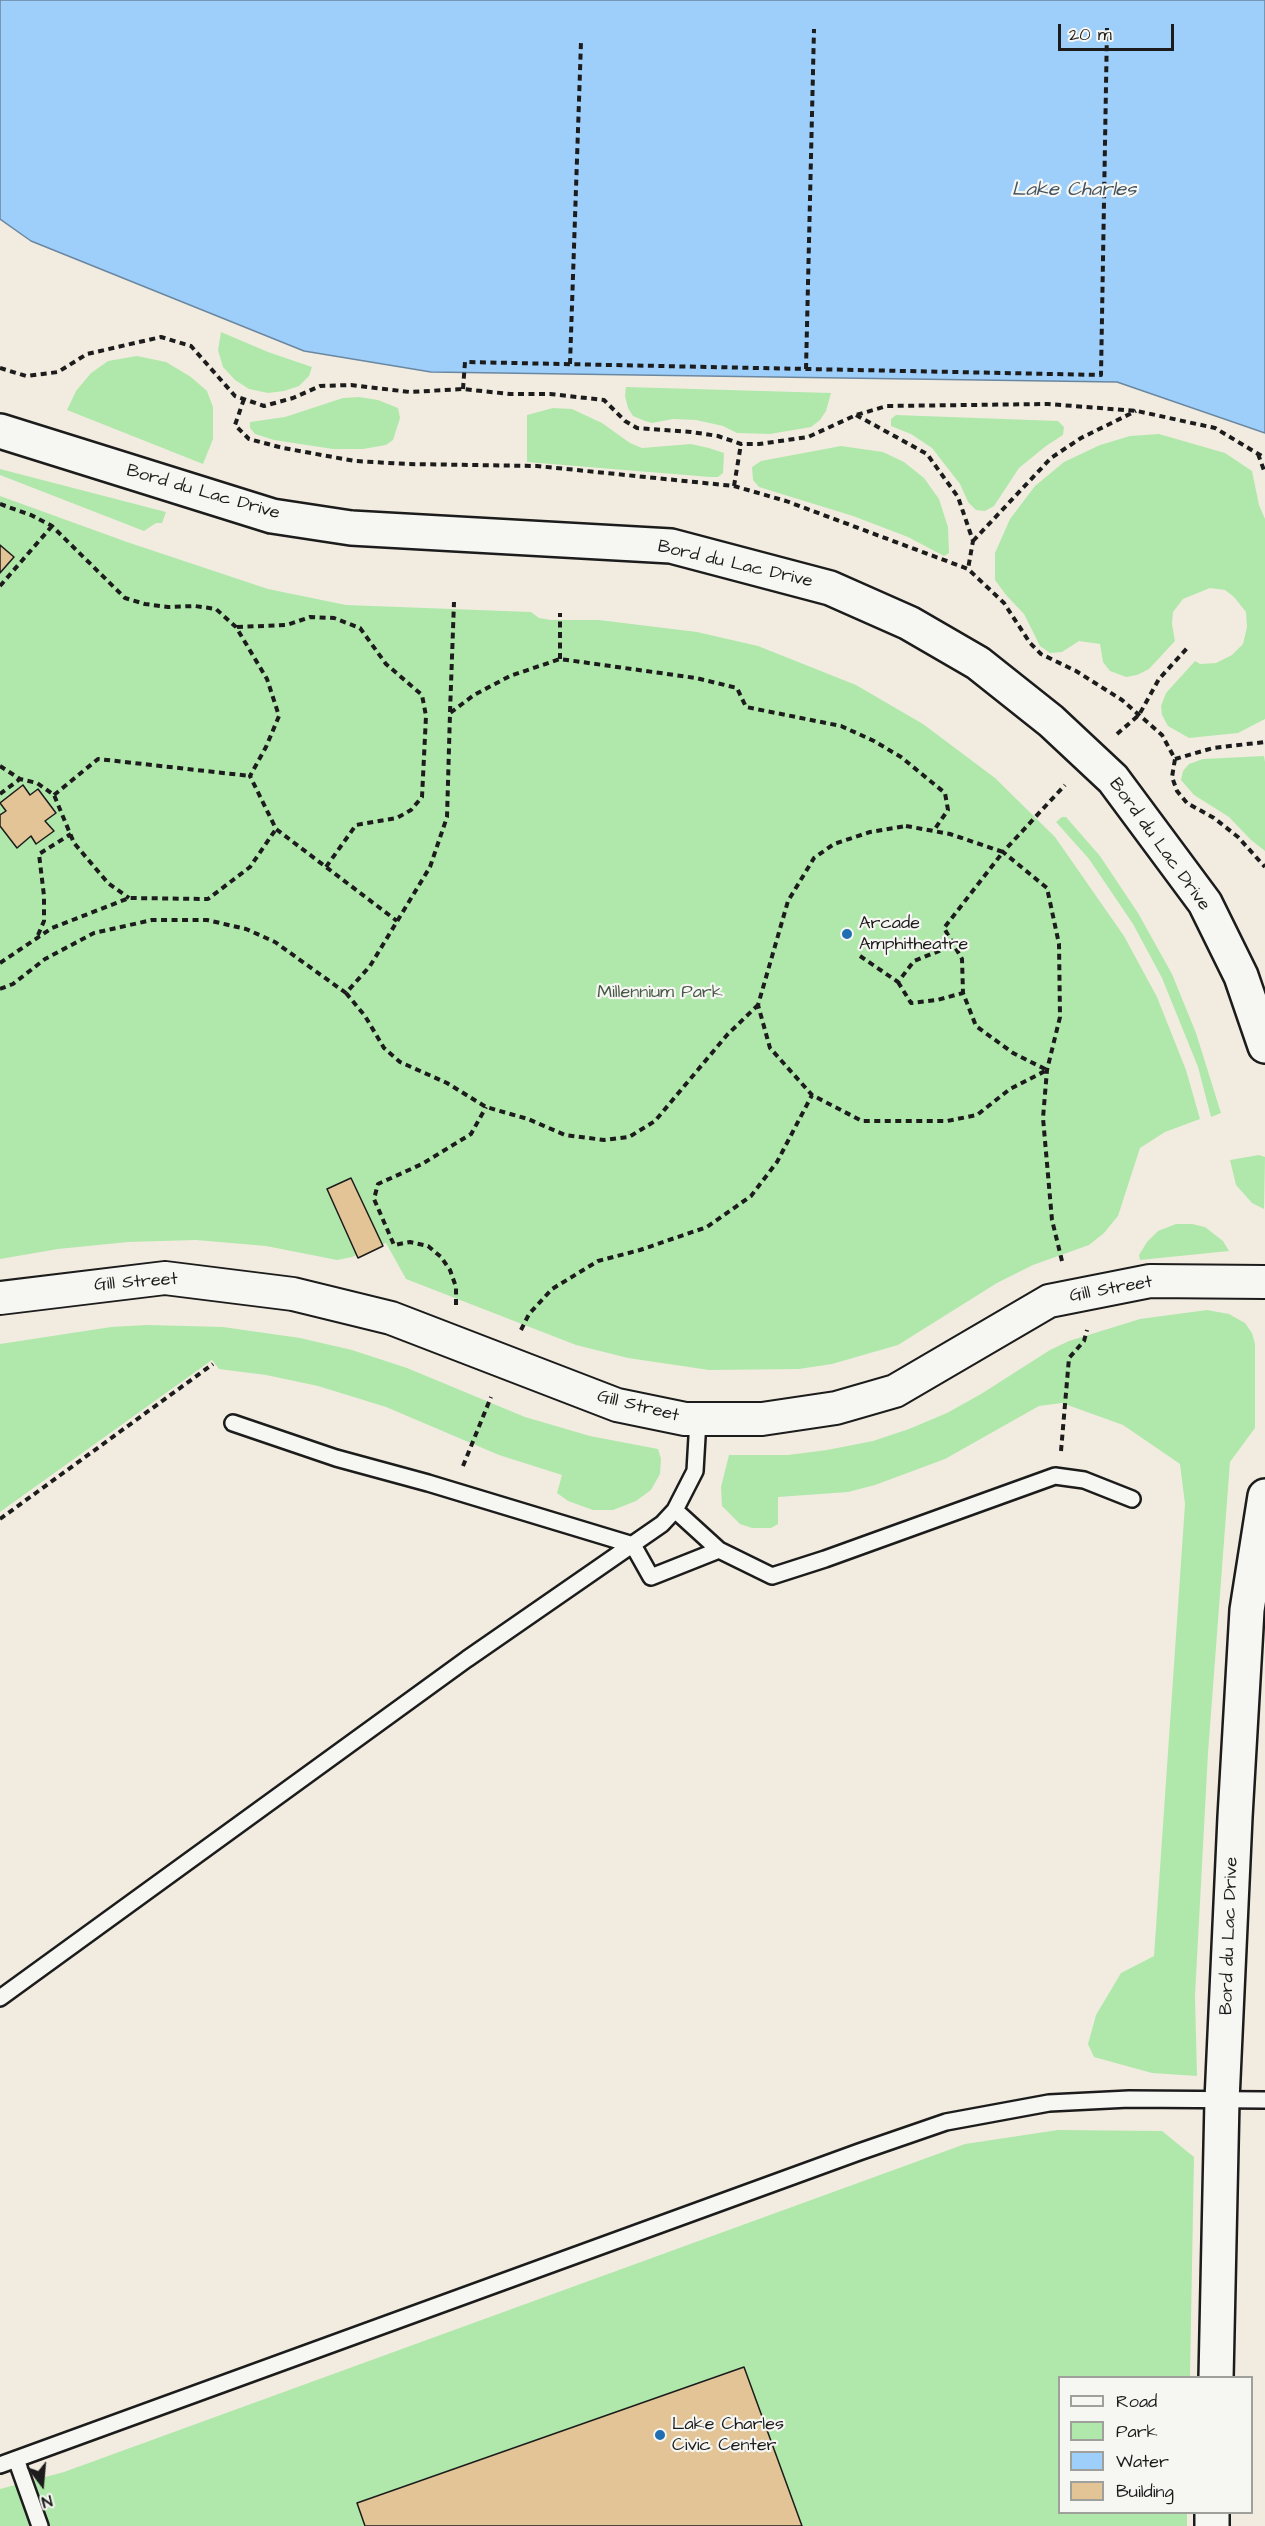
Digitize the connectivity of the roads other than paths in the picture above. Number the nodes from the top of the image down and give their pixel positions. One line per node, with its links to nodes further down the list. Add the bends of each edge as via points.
1 (0, 431): 2 (street, Bord du Lac Drive, via 272,516 385,531 671,546 830,588 909,623 978,663 1051,721 1113,779 1205,903 1241,976)
2 (1265, 1046)
3 (1265, 1282): 5 (street, Gill Street, via 1150,1281 1049,1301 895,1391 836,1408 762,1419)
4 (0, 1298): 5 (street, Gill Street, via 165,1278 293,1294 391,1318 617,1405)
5 (698, 1420): 9 (lane, via 695,1471)
6 (233, 1423): 10 (lane, via 336,1458)
7 (1265, 1496): 13 (street, Bord du Lac Drive, via 1247,1610)
8 (1132, 1499): 11 (lane, via 1084,1480 1055,1476 772,1576)
9 (675, 1510): 10 (lane); 11 (lane)
10 (633, 1545): 11 (lane, via 651,1577); 12 (lane, via 467,1659)
11 (719, 1550)
12 (0, 1998)
13 (1222, 2100): 14 (lane); 15 (street, Bord du Lac Drive); 16 (lane, via 1129,2098 1050,2103 946,2122)
14 (1265, 2100)
15 (1216, 2376)
16 (16, 2459): 17 (lane); 18 (lane)
17 (0, 2465)
18 (40, 2526)

